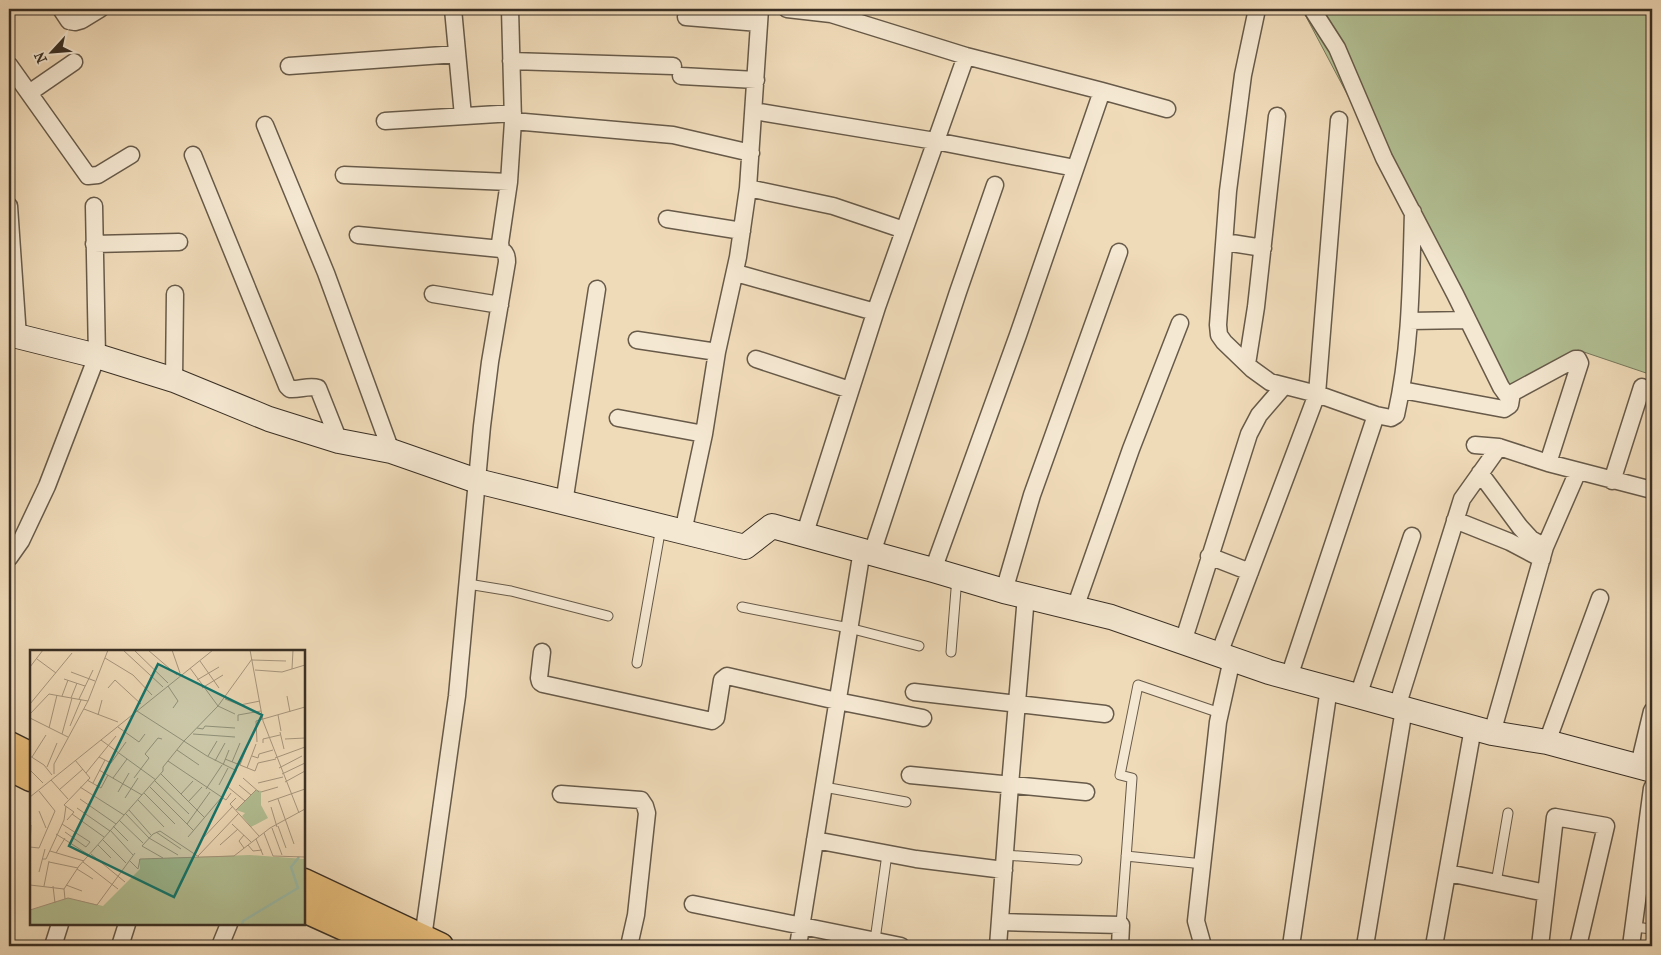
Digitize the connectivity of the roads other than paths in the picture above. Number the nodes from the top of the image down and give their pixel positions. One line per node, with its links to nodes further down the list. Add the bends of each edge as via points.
1 (61, 9): 2 (street, via 69,21 76,22)
2 (100, 9)
3 (453, 9): 10 (street)
4 (510, 9): 12 (street)
5 (787, 9): 11 (street, via 831,14)
6 (1257, 9): 44 (street, via 1243,75)
7 (1312, 9): 38 (street, via 1336,48 1384,158)
8 (686, 16): 9 (street)
9 (759, 16): 16 (street)
10 (457, 54): 15 (street); 21 (street)
11 (966, 56): 17 (street); 27 (street)
12 (511, 61): 16 (street, via 677,71); 23 (street)
13 (74, 62): 18 (street)
14 (9, 64): 18 (street)
15 (289, 66)
16 (756, 80): 20 (street)
17 (1102, 91): 19 (street); 31 (street)
18 (29, 93): 29 (street, via 88,176 98,175)
19 (1167, 109)
20 (754, 111): 27 (street); 28 (street)
21 (463, 116): 23 (street); 25 (street)
22 (1277, 116): 46 (street)
23 (513, 117): 28 (street, via 673,135); 33 (street)
24 (1338, 120): 70 (street)
25 (385, 121)
26 (265, 125): 77 (street, via 326,272)
27 (935, 142): 31 (street); 40 (street)
28 (751, 152): 35 (street)
29 (131, 155)
30 (192, 155): 74 (street, via 287,386 290,389 318,388)
31 (1075, 168): 94 (street)
32 (344, 175): 33 (street)
33 (510, 182): 47 (street)
34 (995, 185): 90 (street)
35 (748, 188): 40 (street, via 833,206); 41 (street)
36 (9, 206): 58 (street)
37 (94, 206): 45 (street)
38 (1413, 212): 55 (street); 56 (street)
39 (667, 219): 41 (street)
40 (904, 230): 54 (street)
41 (742, 231): 49 (street)
42 (358, 235): 47 (street)
43 (179, 242): 45 (street)
44 (1225, 242): 46 (street); 63 (street, via 1219,335)
45 (94, 244): 61 (street)
46 (1263, 248): 63 (street)
47 (501, 249): 53 (street, via 507,262)
48 (1119, 252): 98 (street, via 1032,495)
49 (736, 273): 54 (street); 60 (street)
50 (597, 289): 84 (street)
51 (175, 294): 64 (street)
52 (433, 294): 53 (street)
53 (500, 305): 81 (street)
54 (875, 312): 67 (street)
55 (1468, 320): 56 (street); 69 (street, via 1501,387 1506,394)
56 (1409, 321): 68 (street)
57 (1180, 323): 101 (street, via 1131,448)
58 (13, 336): 61 (street)
59 (637, 340): 60 (street)
60 (717, 352): 73 (street)
61 (97, 356): 64 (street); 89 (street, via 48,486)
62 (756, 359): 67 (street)
63 (1247, 364): 65 (street, via 1270,382)
64 (174, 380): 74 (street, via 269,419)
65 (1284, 386): 70 (street); 92 (street, via 1259,415 1249,434)
66 (1642, 387): 82 (street)
67 (850, 390): 87 (street)
68 (1402, 390): 69 (street, via 1504,409 1510,405); 71 (street, via 1396,415 1391,418)
69 (1512, 393): 78 (street, via 1578,359 1580,363)
70 (1318, 394): 71 (street); 95 (street)
71 (1376, 415): 110 (street)
72 (618, 418): 73 (street)
73 (704, 434): 86 (street)
74 (339, 441): 77 (street)
75 (1475, 445): 76 (street)
76 (1499, 447): 78 (street); 80 (street)
77 (391, 451): 81 (street)
78 (1548, 463): 79 (street)
79 (1578, 472): 82 (street); 91 (street)
80 (1480, 473): 85 (street, via 1462,498); 91 (street)
81 (477, 481): 84 (street); 97 (street)
82 (1612, 481): 83 (street)
83 (1652, 490)
84 (564, 503): 86 (street)
85 (1455, 520): 91 (street); 116 (street)
86 (672, 529): 87 (street, via 745,547 772,526); 109 (lane)
87 (804, 536): 90 (street)
88 (1412, 536): 113 (street)
89 (15, 537): 93 (street)
90 (867, 551): 94 (street); 103 (street)
91 (1543, 553): 121 (street)
92 (1209, 556): 95 (street); 104 (street)
93 (9, 558)
94 (933, 570): 96 (street)
95 (1250, 572): 108 (street)
96 (957, 577): 98 (street); 107 (lane)
97 (468, 584): 102 (lane, via 511,591); 154 (street)
98 (1015, 594): 101 (street); 115 (street)
99 (1600, 598): 122 (street)
100 (742, 607): 103 (lane)
101 (1075, 608): 104 (street)
102 (608, 616)
103 (849, 628): 105 (lane); 114 (street)
104 (1183, 642): 108 (street)
105 (919, 646)
106 (542, 652): 114 (street, via 539,678 543,684 712,721 716,718 722,680 727,676)
107 (951, 652)
108 (1225, 657): 110 (street); 118 (street)
109 (637, 663)
110 (1289, 677): 111 (street)
111 (1329, 688): 113 (street); 165 (street)
112 (914, 692): 115 (street)
113 (1358, 696): 116 (street)
114 (837, 701): 120 (street); 126 (street)
115 (1016, 705): 119 (street); 125 (street)
116 (1400, 708): 121 (street); 166 (street)
117 (1652, 711): 123 (street)
118 (1220, 713): 134 (lane, via 1138,685 1120,775 1132,778); 137 (street)
119 (1105, 714)
120 (923, 718)
121 (1483, 731): 122 (street); 138 (street)
122 (1548, 742): 123 (street)
123 (1646, 767)
124 (910, 775): 125 (street)
125 (1010, 785): 128 (street); 136 (street)
126 (824, 788): 130 (lane); 132 (street)
127 (1652, 788): 150 (street)
128 (1086, 792)
129 (561, 794): 159 (street, via 641,800 645,806 647,813 636,915)
130 (906, 802)
131 (1508, 812): 140 (lane)
132 (815, 840): 133 (street); 149 (street)
133 (887, 854): 136 (street, via 916,859); 153 (lane)
134 (1126, 856): 137 (lane); 148 (lane)
135 (1077, 860): 136 (lane)
136 (1004, 862): 144 (street)
137 (1203, 864): 164 (street, via 1196,921)
138 (1448, 872): 140 (street); 167 (street)
139 (305, 882): 154 (main road)
140 (1496, 883): 141 (street)
141 (1546, 893): 168 (street); 169 (street, via 1555,817 1606,826)
142 (693, 904): 149 (street)
143 (305, 909): 152 (main road)
144 (1000, 922): 148 (street); 162 (street)
145 (60, 925): 155 (street)
146 (127, 925): 156 (street)
147 (229, 925): 157 (street)
148 (1121, 925): 163 (street)
149 (801, 927): 153 (street); 160 (street)
150 (1634, 927): 151 (lane); 170 (street)
151 (1652, 929)
152 (356, 940): 158 (main road)
153 (874, 940): 161 (street)
154 (432, 942)
155 (52, 946)
156 (120, 946)
157 (220, 946)
158 (386, 946)
159 (629, 946)
160 (798, 946)
161 (901, 946)
162 (998, 946)
163 (1120, 946)
164 (1202, 946)
165 (1291, 946)
166 (1365, 946)
167 (1434, 946)
168 (1540, 946)
169 (1578, 946)
170 (1631, 946)

